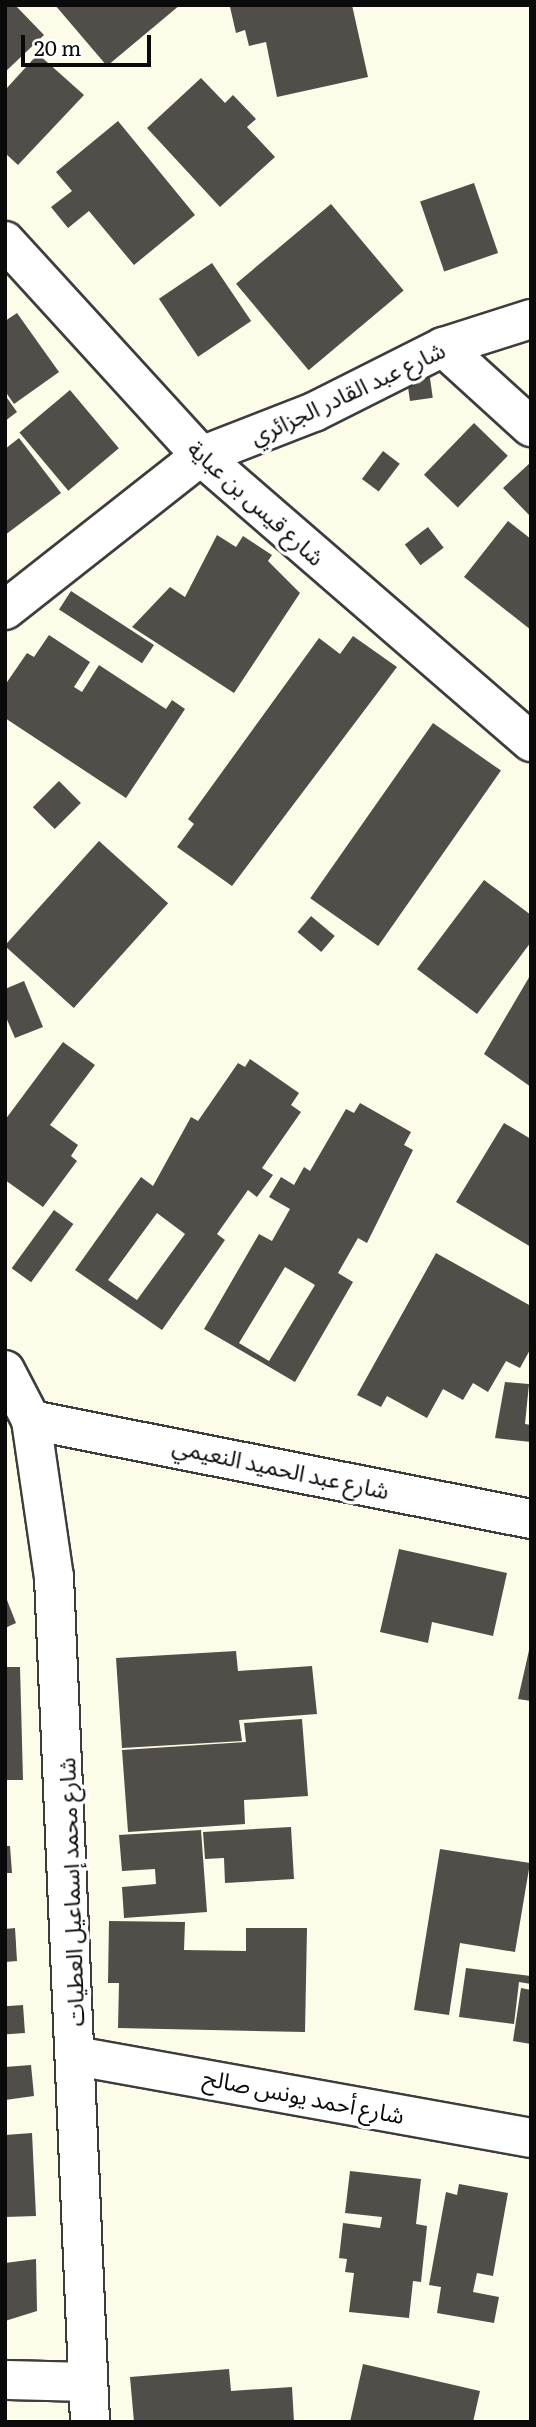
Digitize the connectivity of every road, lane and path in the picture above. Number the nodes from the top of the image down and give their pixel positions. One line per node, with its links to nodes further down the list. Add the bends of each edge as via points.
1 (5, 241): 5 (street, شارع قيس بن عباية)
2 (531, 318): 3 (street, شارع عبد القادر الجزائري)
3 (443, 347): 4 (street); 5 (street, شارع عبد القادر الجزائري, via 314,412)
4 (531, 427)
5 (201, 456): 6 (street, شارع عبد القادر الجزائري); 7 (street, شارع قيس بن عباية)
6 (5, 610)
7 (531, 742)
8 (5, 1370): 9 (street, شارع محمد إسماعيل العطيات)
9 (31, 1420): 10 (street, شارع عبد الحميد النعيمي); 11 (street, شارع محمد إسماعيل العطيات, via 54,1577)
10 (531, 1519)
11 (76, 2056): 12 (street, شارع أحمد يونس صالح); 14 (street, شارع محمد إسماعيل العطيات)
12 (531, 2138)
13 (5, 2380): 14 (street)
14 (89, 2382): 15 (street, شارع محمد إسماعيل العطيات)
15 (90, 2422)

